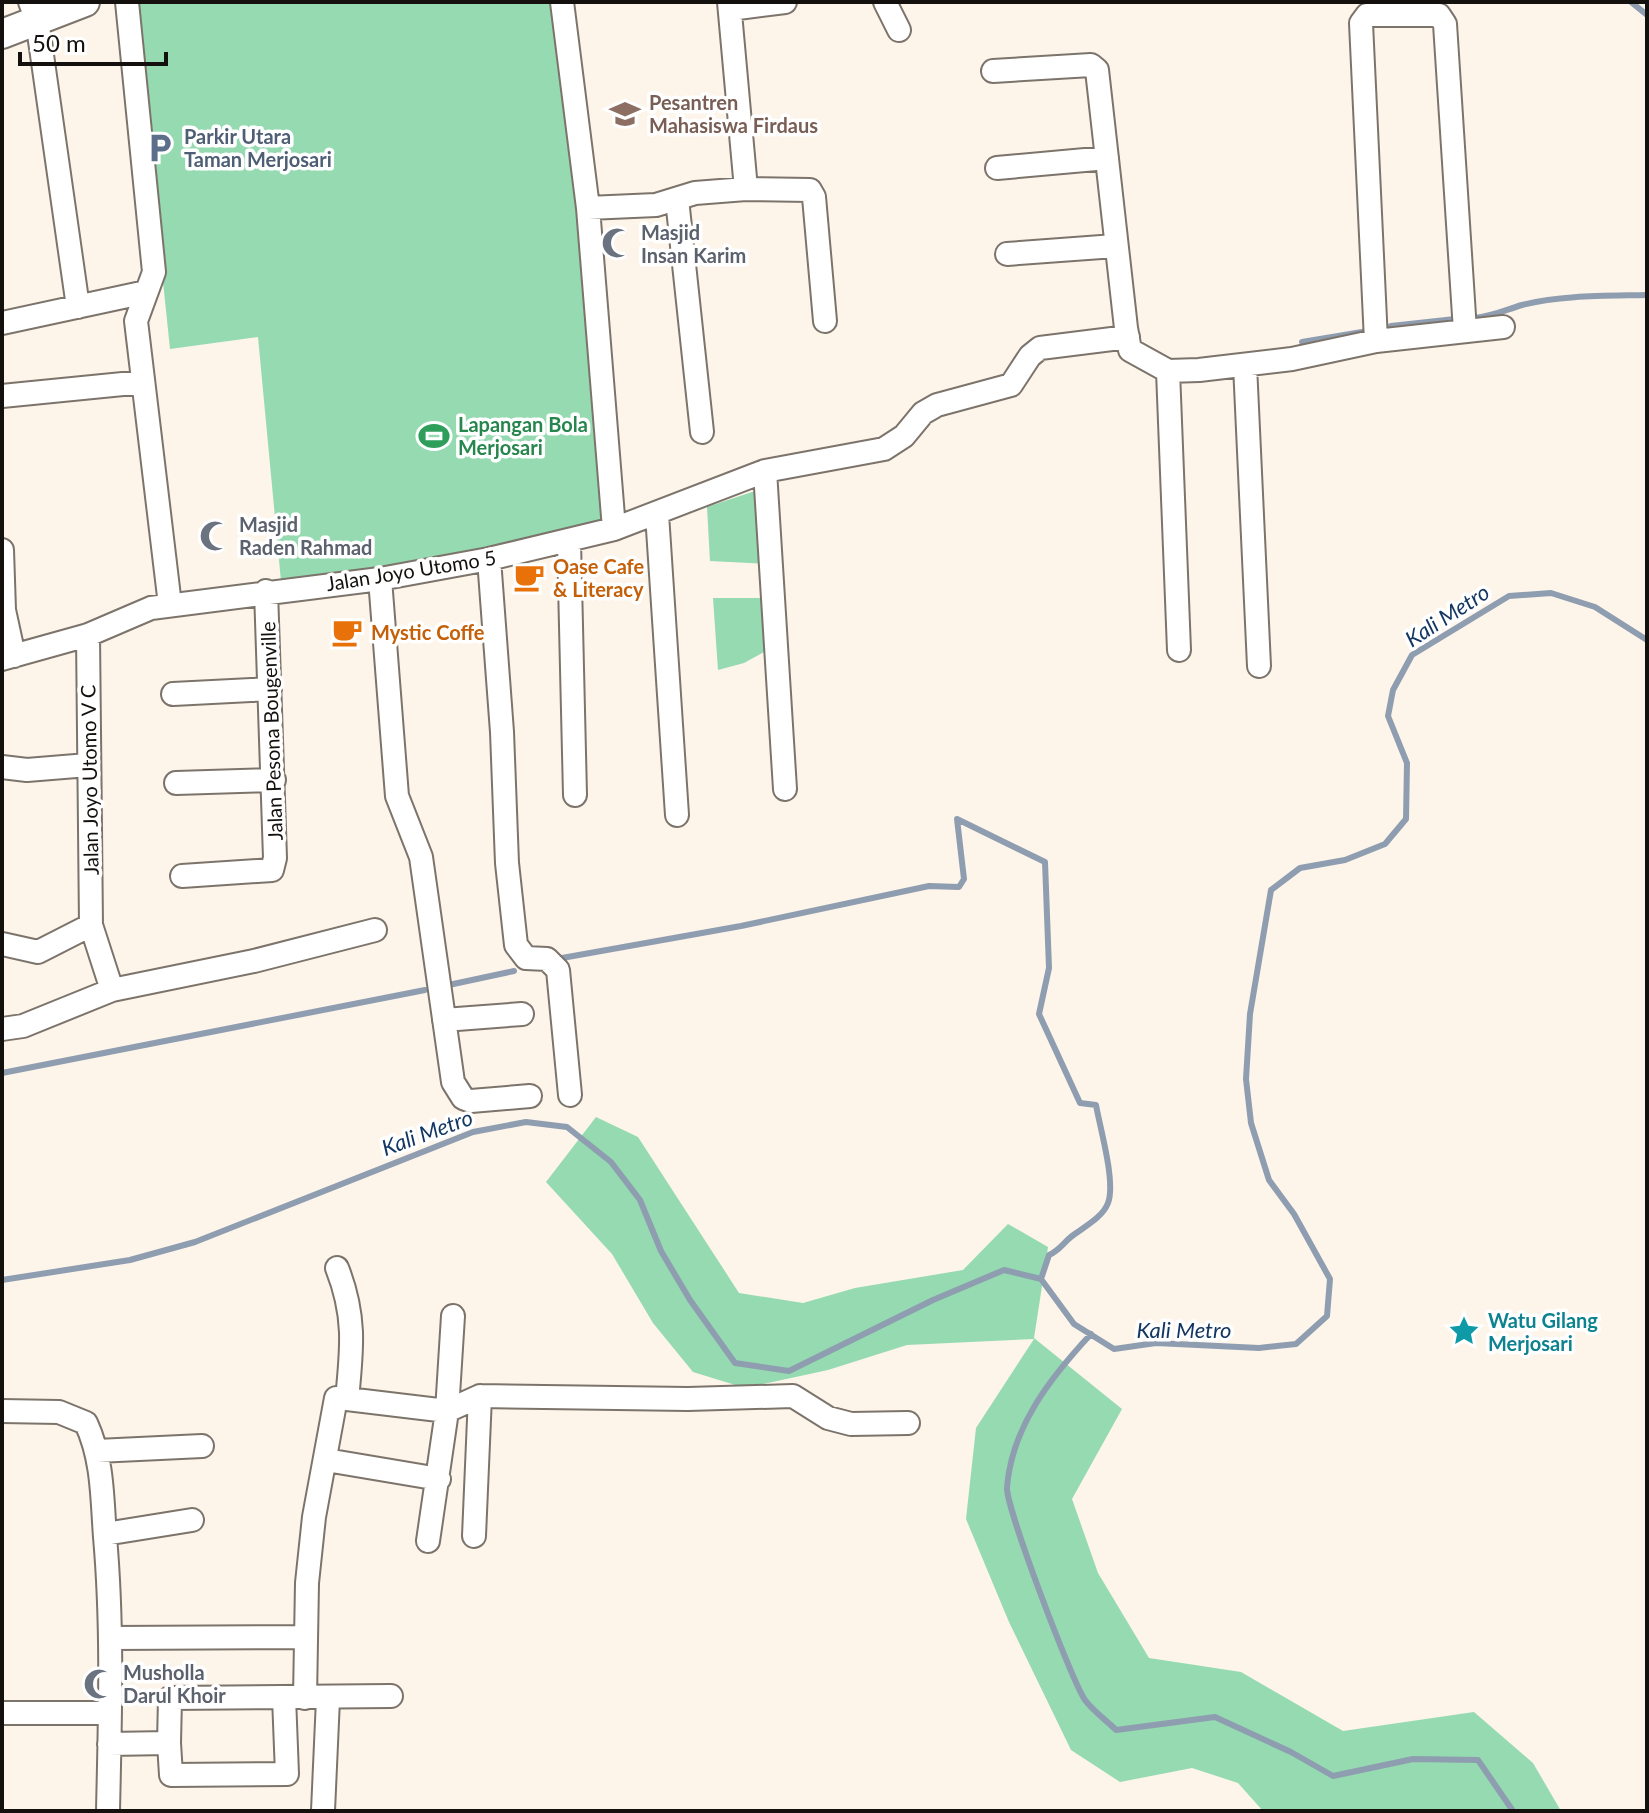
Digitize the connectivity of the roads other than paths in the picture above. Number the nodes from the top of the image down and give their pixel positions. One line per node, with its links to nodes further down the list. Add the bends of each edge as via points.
1 (85, 2): 7 (main road)
2 (127, 2): 18 (street, via 154,272)
3 (562, 2): 15 (street)
4 (785, 2): 6 (street)
5 (885, 2): 8 (street)
6 (729, 6): 13 (street)
7 (33, 11): 9 (main road); 19 (street)
8 (899, 30)
9 (2, 34)
10 (993, 71): 11 (street, via 1094,67)
11 (1107, 158): 12 (street); 16 (street)
12 (997, 168)
13 (746, 189): 14 (street); 20 (street, via 810,190)
14 (677, 199): 15 (street); 30 (street)
15 (588, 208): 33 (street)
16 (1115, 246): 17 (street); 24 (street)
17 (1007, 254)
18 (146, 292): 19 (street); 28 (street, via 136,321)
19 (78, 307): 21 (street)
20 (825, 321)
21 (2, 323)
22 (1503, 327): 23 (street)
23 (1465, 331): 25 (street); 25 (street, via 1445,24 1439,15 1367,15 1361,23)
24 (1128, 337): 27 (street, via 1130,350); 31 (street, Jalan Joyo Utomo 5, via 1040,348 1011,385 937,405 884,449)
25 (1376, 341): 26 (street)
26 (1245, 365): 27 (street); 43 (street)
27 (1168, 371): 41 (street)
28 (143, 382): 29 (street); 39 (street)
29 (2, 396)
30 (702, 432)
31 (765, 471): 32 (street, Jalan Joyo Utomo 5); 50 (street)
32 (657, 514): 33 (street, Jalan Joyo Utomo 5); 52 (street)
33 (613, 520): 34 (street, Jalan Joyo Utomo 5)
34 (569, 541): 36 (street, Jalan Joyo Utomo 5); 51 (street)
35 (2, 550): 42 (street)
36 (489, 559): 37 (street, Jalan Joyo Utomo 5); 61 (street, via 516,945 526,958 547,959 558,970)
37 (380, 579): 38 (street, Jalan Joyo Utomo 5); 59 (street, via 397,796 421,857)
38 (266, 591): 39 (street, Jalan Joyo Utomo 5); 44 (street, Jalan Pesona Bougenville)
39 (170, 605): 40 (street, Jalan Joyo Utomo 5)
40 (88, 635): 42 (street, Jalan Joyo Utomo 5); 46 (street, Jalan Joyo Utomo V C)
41 (1179, 650)
42 (8, 658)
43 (1259, 666)
44 (270, 689): 45 (street); 48 (street, Jalan Pesona Bougenville)
45 (173, 694)
46 (88, 765): 47 (street); 54 (street, Jalan Joyo Utomo V C)
47 (2, 767)
48 (274, 780): 49 (street); 53 (street, Jalan Pesona Bougenville, via 272,870)
49 (176, 783)
50 (785, 789)
51 (575, 795)
52 (677, 815)
53 (182, 876)
54 (91, 925): 56 (street, via 38,952); 57 (street, Jalan Joyo Utomo V C)
55 (375, 930): 57 (street)
56 (2, 944)
57 (112, 990): 60 (street, via 23,1026)
58 (522, 1014): 59 (street)
59 (444, 1020): 62 (street, via 453,1082 463,1098)
60 (2, 1029)
61 (570, 1095)
62 (530, 1096)
63 (337, 1268): 66 (street, via 353,1322)
64 (453, 1316): 68 (street)
65 (480, 1396): 68 (street); 69 (street, via 793,1396 839,1421); 76 (street)
66 (347, 1399): 68 (street); 72 (street, via 336,1398)
67 (2, 1411): 71 (street, via 72,1416 86,1423)
68 (447, 1411): 73 (street)
69 (908, 1423)
70 (202, 1446): 71 (street)
71 (97, 1451): 75 (street)
72 (326, 1460): 73 (street); 78 (street, via 314,1517)
73 (439, 1479): 77 (street)
74 (192, 1520): 75 (street)
75 (105, 1534): 79 (street)
76 (474, 1536)
77 (428, 1541)
78 (306, 1637): 79 (street); 81 (street)
79 (111, 1638): 84 (street)
80 (391, 1696): 82 (street)
81 (294, 1698): 82 (street); 85 (street, via 170,1698); 85 (street, via 287,1774 171,1775)
82 (328, 1699): 88 (street)
83 (2, 1713): 84 (street)
84 (110, 1713): 86 (street)
85 (169, 1743): 86 (street)
86 (109, 1744): 87 (street)
87 (108, 1811)
88 (323, 1811)

